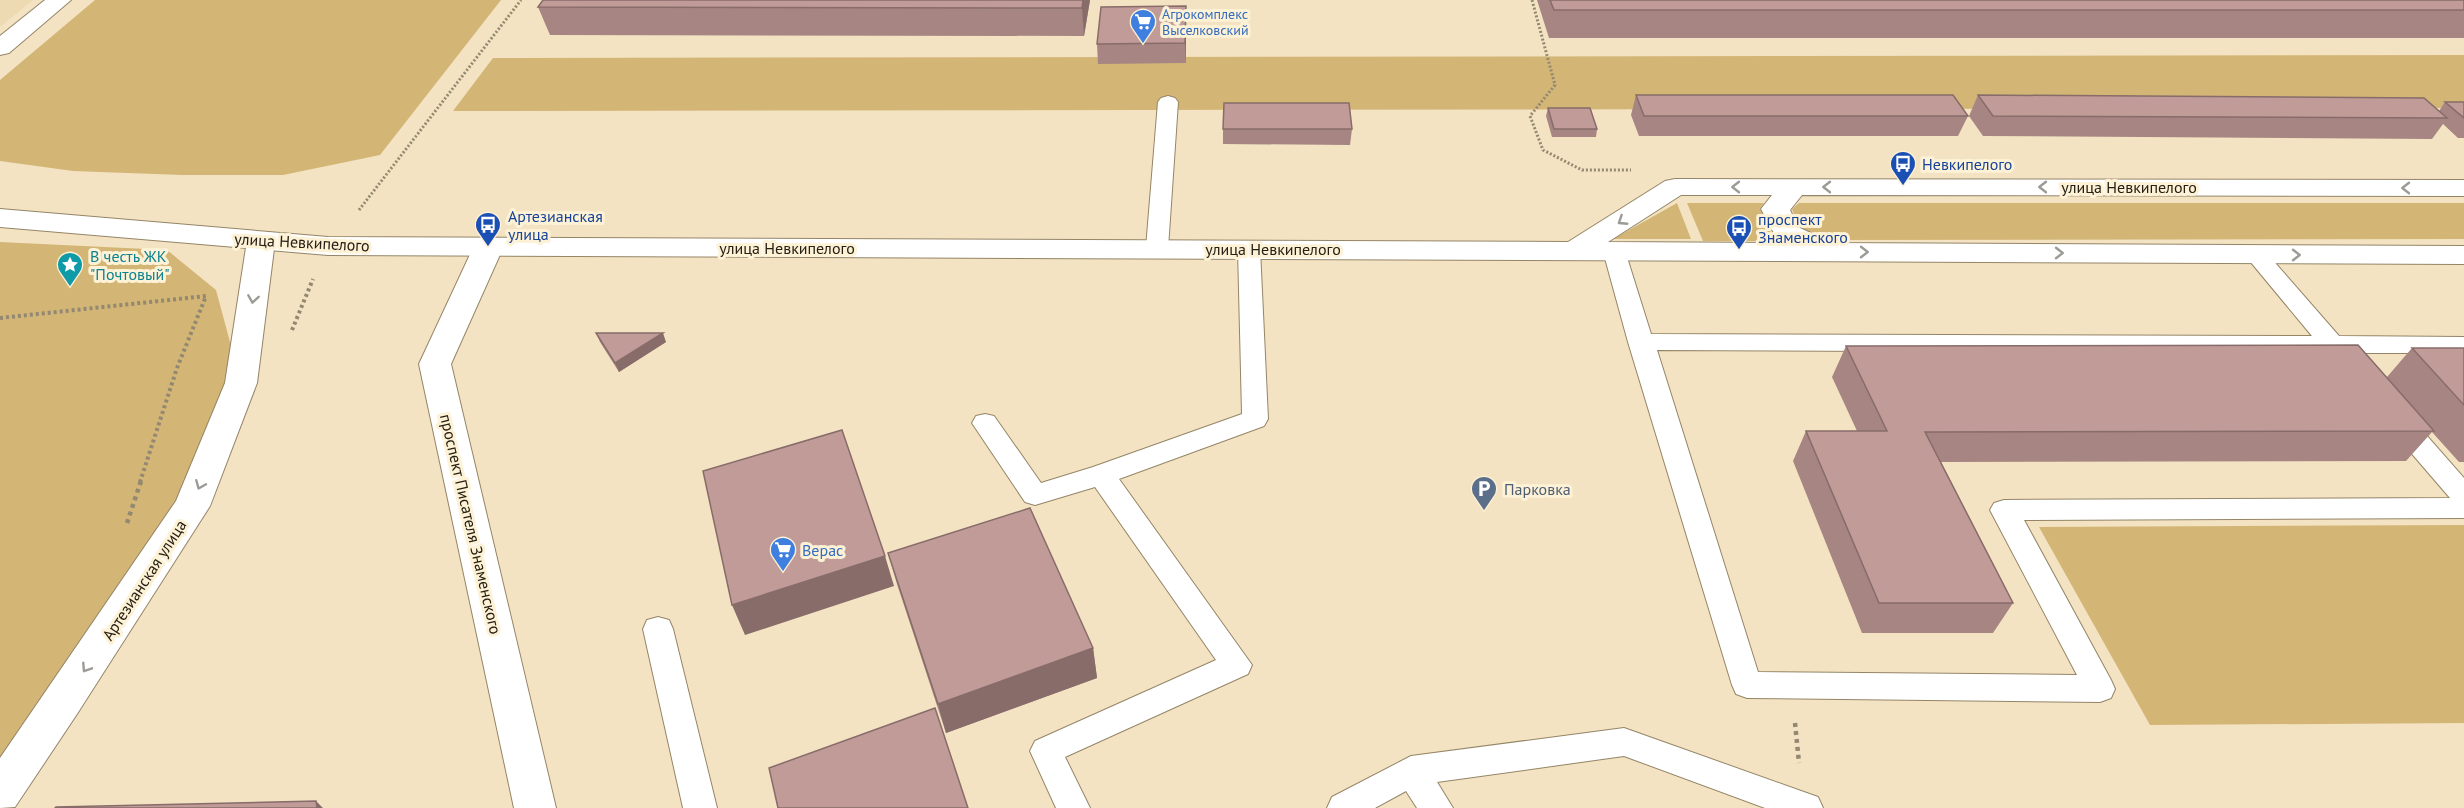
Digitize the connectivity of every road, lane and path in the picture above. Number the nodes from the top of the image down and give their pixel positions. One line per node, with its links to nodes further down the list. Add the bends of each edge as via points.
1 (59, 0): 4 (street)
2 (522, 0): 9 (path)
3 (1532, 0): 6 (path, via 1555,85 1530,116 1543,150 1582,170)
4 (0, 48)
5 (1168, 102): 13 (lane)
6 (1637, 170)
7 (1795, 187): 8 (street, улица Невкипелого, one-way to 7); 15 (street, улица Невкипелого, one-way to 15, via 1675,187); 17 (street, улица Невкипелого, via 1775,209 1787,233)
8 (2464, 188)
9 (356, 215)
10 (0, 218): 11 (street, улица Невкипелого)
11 (261, 241): 12 (street, улица Невкипелого); 34 (street, Артезианская улица, one-way to 34, via 241,383 192,506)
12 (488, 248): 13 (street, улица Невкипелого); 36 (street, проспект Писателя Знаменского, via 435,364)
13 (1157, 248): 14 (street, улица Невкипелого)
14 (1249, 249): 15 (street, улица Невкипелого); 27 (lane, via 1255,419)
15 (1576, 250): 16 (street, улица Невкипелого)
16 (1614, 251): 17 (street, улица Невкипелого); 21 (lane)
17 (1827, 252): 18 (street, улица Невкипелого, one-way to 18)
18 (2255, 254): 19 (street, улица Невкипелого, one-way to 19); 22 (lane)
19 (2464, 255)
20 (0, 318): 30 (path, via 206,296 177,368)
21 (1640, 342): 22 (lane); 32 (lane, via 1747,686)
22 (2332, 344): 23 (lane); 24 (lane)
23 (2464, 345)
24 (2356, 371)
25 (2379, 398): 28 (lane)
26 (985, 423): 27 (lane, via 1035,495)
27 (1101, 474): 38 (lane, via 1237,665 1046,751)
28 (2464, 496)
29 (2464, 508): 32 (lane, via 2004,510 2100,689)
30 (125, 531)
31 (658, 629): 37 (lane)
32 (1791, 686): 35 (path)
33 (1411, 771): 35 (lane, via 1624,742); 39 (lane); 40 (lane)
34 (0, 793)
35 (1805, 807)
36 (535, 808)
37 (700, 808)
38 (1073, 808)
39 (1344, 808)
40 (1436, 808)

